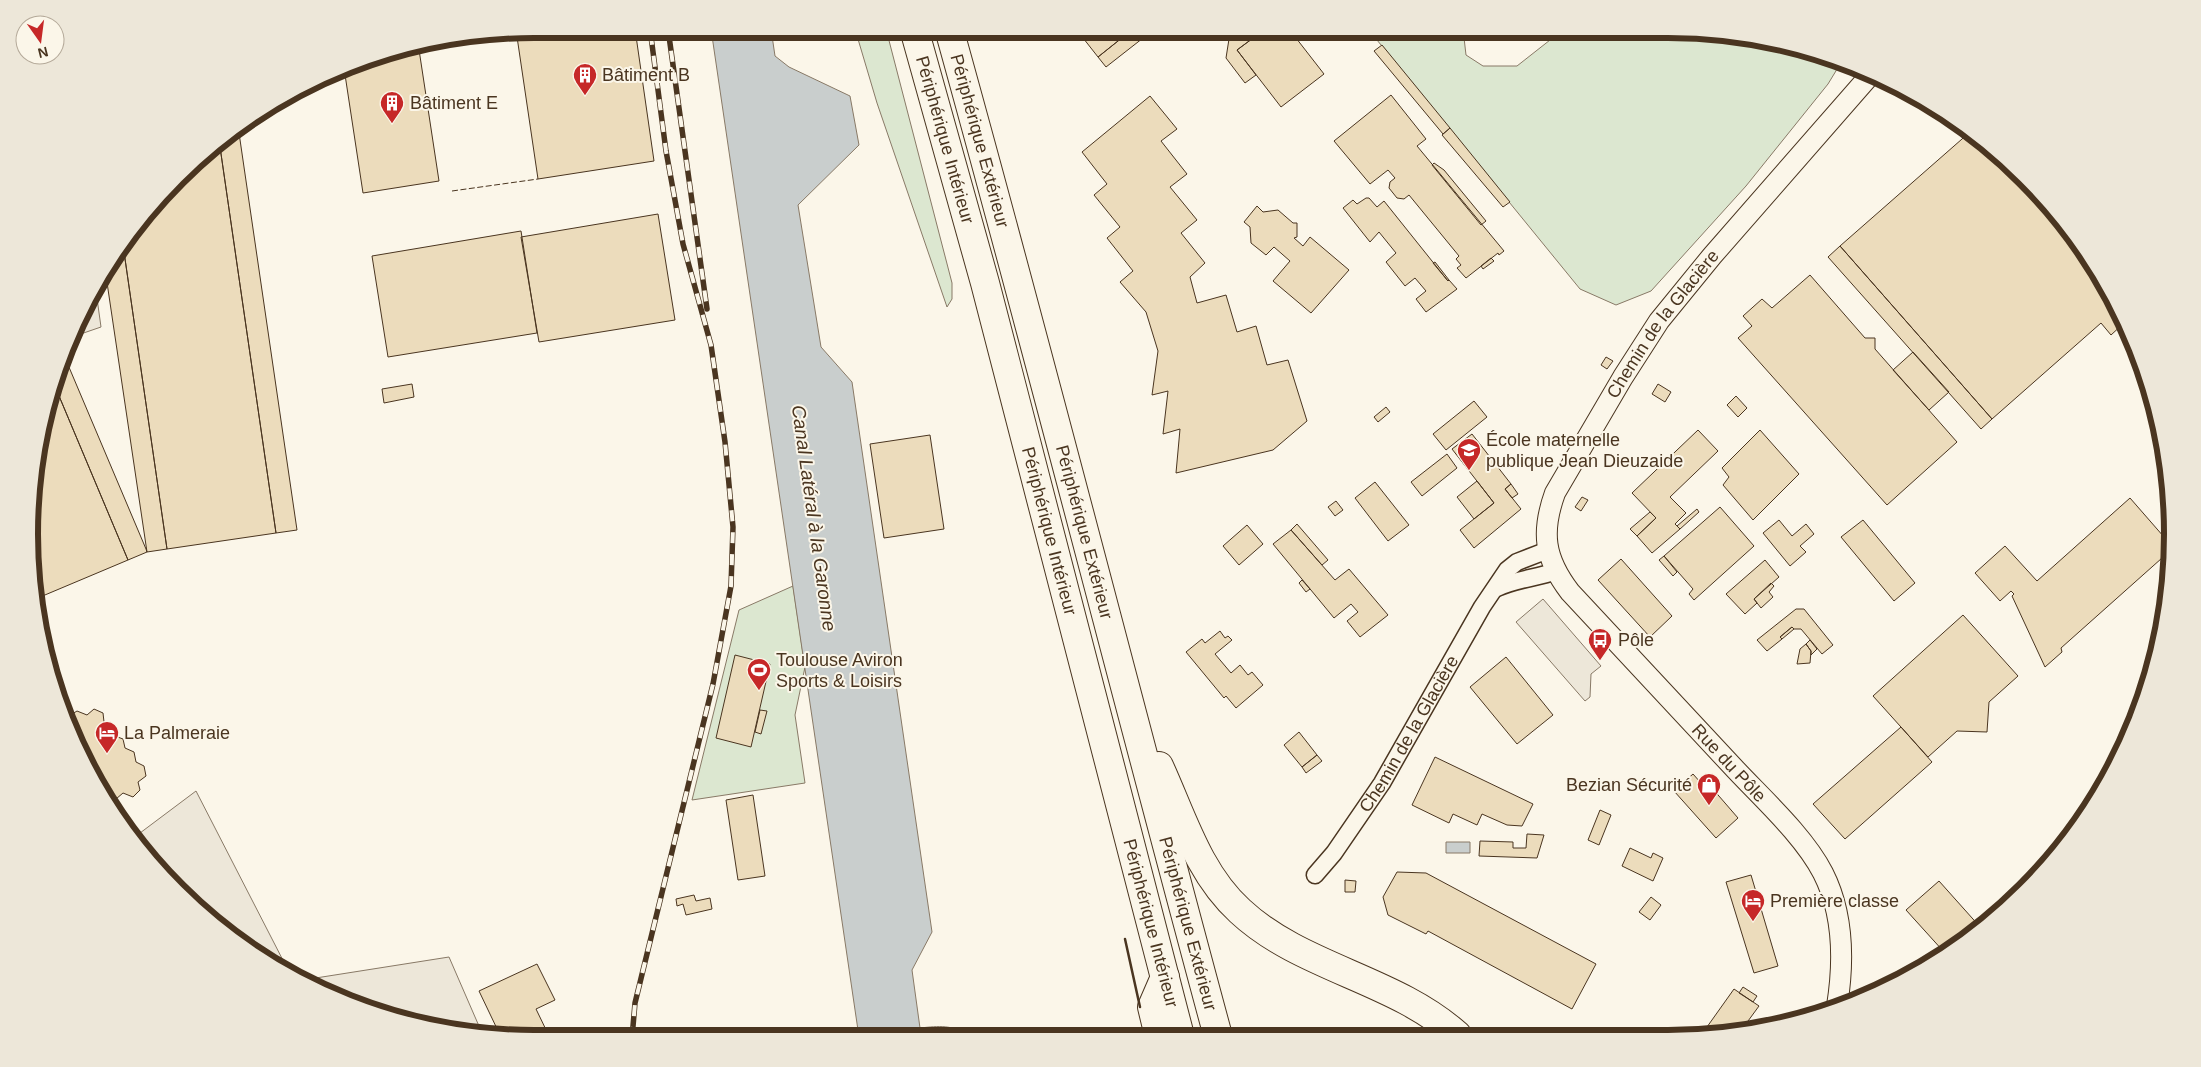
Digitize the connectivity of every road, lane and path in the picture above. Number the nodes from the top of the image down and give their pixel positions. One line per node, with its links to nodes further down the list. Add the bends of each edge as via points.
1 (917, 38): 9 (highway, Périphérique Intérieur, via 988,292)
2 (951, 38): 7 (highway, Périphérique Extérieur, via 1053,410)
3 (1866, 79): 4 (street, Chemin de la Glacière, via 1659,321 1555,493 1546,527)
4 (1548, 550): 5 (street, Rue du Pôle); 6 (street, Chemin de la Glacière, via 1517,562)
5 (1556, 571): 6 (street); 10 (street, Rue du Pôle, via 1570,592 1788,826 1822,872 1832,896 1842,944)
6 (1497, 588): 8 (street, Chemin de la Glacière, via 1482,608 1382,783)
7 (1126, 696): 13 (highway, Périphérique Extérieur); 14 (highway, via 1200,857 1210,875 1239,910 1290,946 1424,1010)
8 (1316, 876)
9 (1165, 976): 11 (highway, via 1152,1007); 12 (highway, Périphérique Intérieur)
10 (1838, 999)
11 (1158, 1030)
12 (1178, 1030)
13 (1216, 1030)
14 (1450, 1030)

